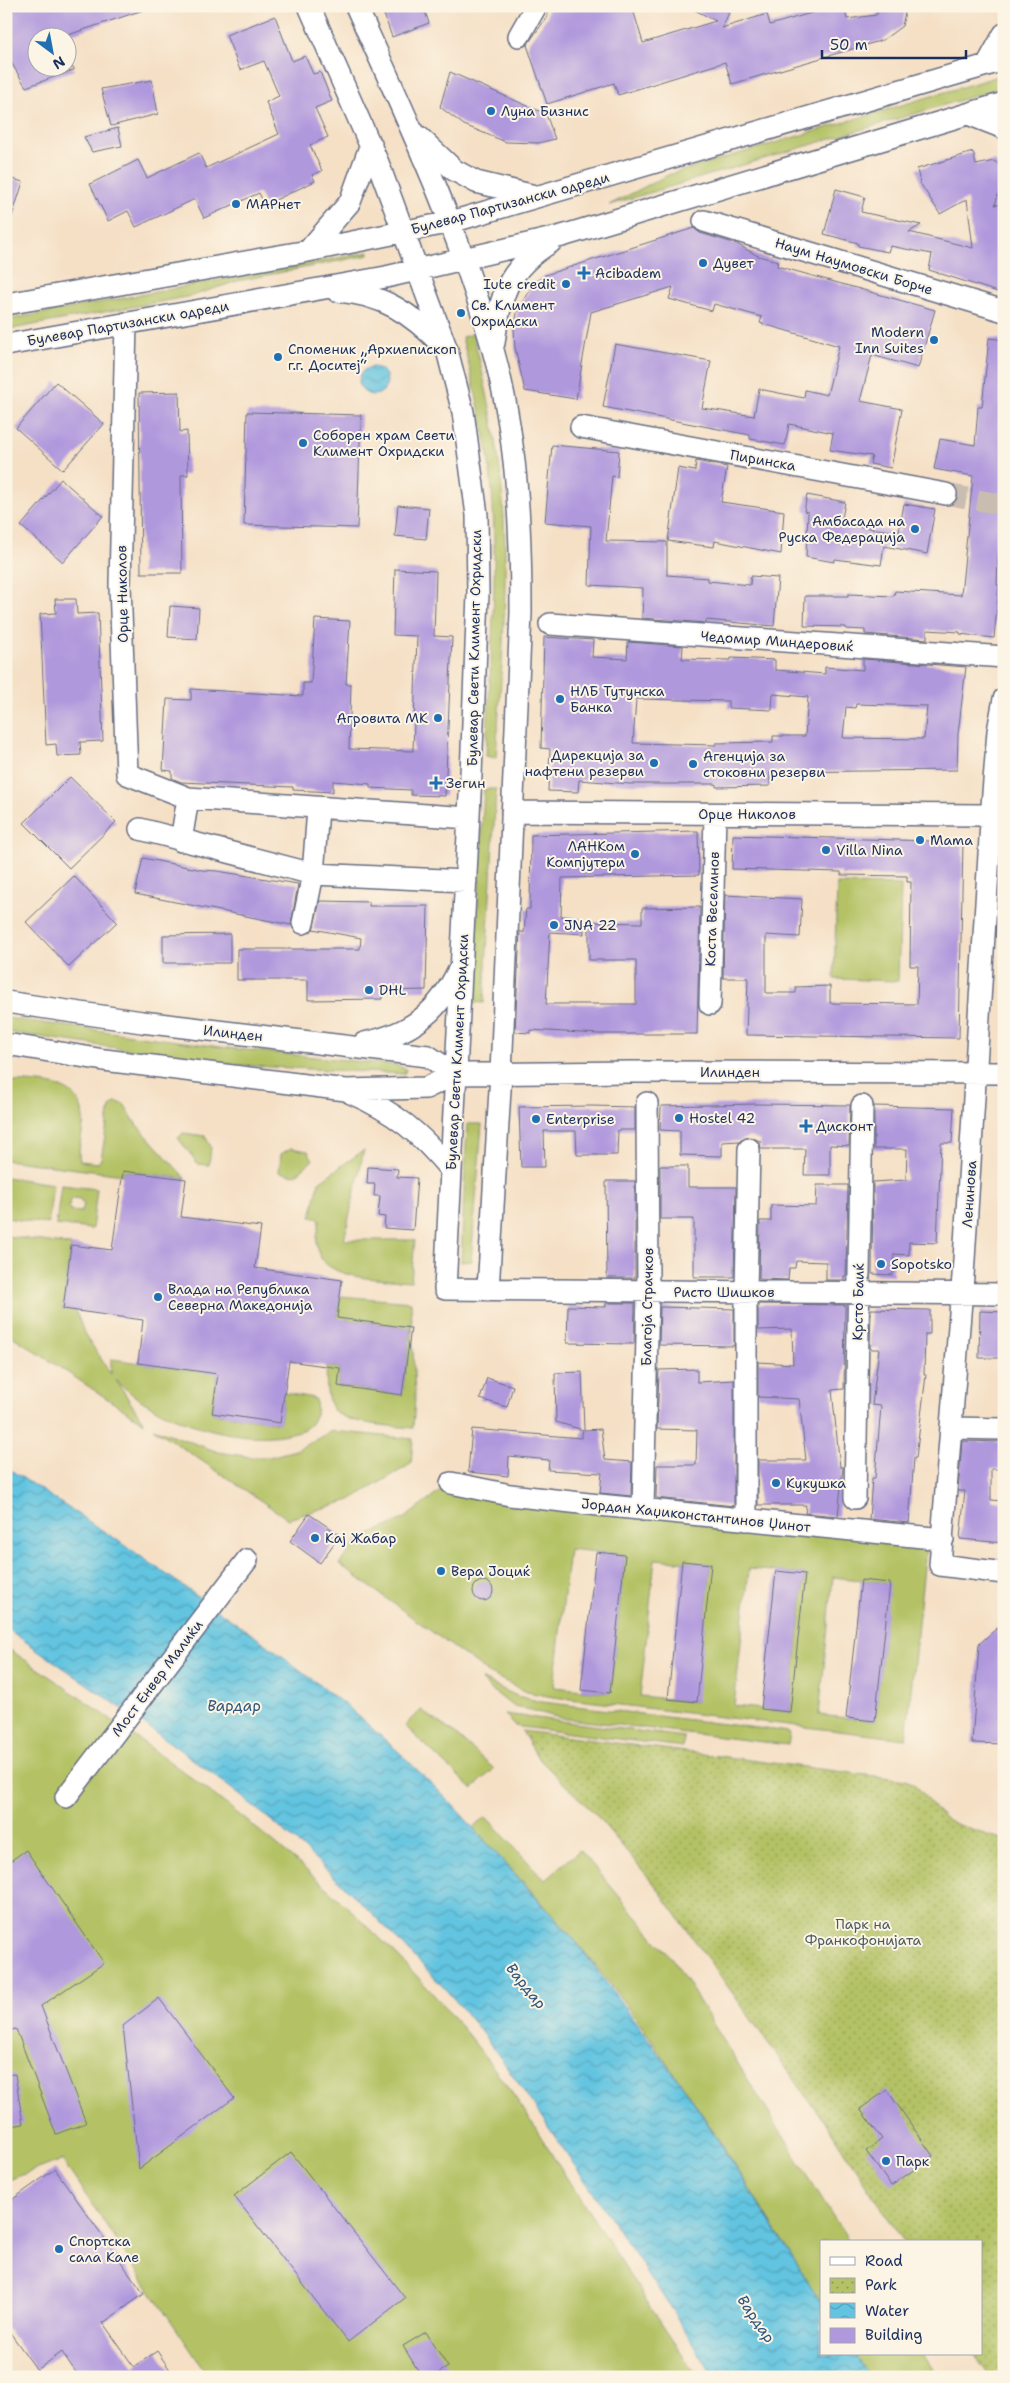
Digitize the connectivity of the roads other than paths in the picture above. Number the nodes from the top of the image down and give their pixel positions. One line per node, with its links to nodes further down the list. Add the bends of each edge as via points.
1 (309, 6): 11 (street, Булевар Свети Климент Охридски)
2 (356, 6): 10 (street)
3 (536, 6): 5 (street)
4 (1004, 34): 6 (street)
5 (518, 36)
6 (995, 62): 12 (street, Булевар Партизански одреди)
7 (1004, 103): 8 (street, Булевар Партизански одреди)
8 (968, 114): 9 (street); 16 (street, Булевар Партизански одреди)
9 (1004, 128)
10 (412, 130): 12 (street, via 454,170 476,182); 14 (street)
11 (371, 144): 15 (street, Булевар Свети Климент Охридски); 17 (street, via 350,202)
12 (540, 197): 14 (street, Булевар Партизански одреди)
13 (704, 221): 22 (street, Наум Наумовски Борче)
14 (451, 222): 15 (street, Булевар Партизански одреди); 18 (street)
15 (405, 232): 17 (street, Булевар Партизански одреди); 19 (street, Булевар Свети Климент Охридски)
16 (562, 236): 18 (street, Булевар Партизански одреди); 26 (street, via 527,259 508,283 498,310)
17 (308, 251): 21 (street, Булевар Партизански одреди)
18 (463, 259): 19 (street, Булевар Партизански одреди); 26 (street)
19 (418, 269): 20 (street, Булевар Партизански одреди); 25 (street, Булевар Свети Климент Охридски)
20 (319, 289): 23 (street, Булевар Партизански одреди); 25 (street, via 354,292 393,305 415,319)
21 (6, 304)
22 (1004, 312)
23 (126, 323): 24 (street, Булевар Партизански одреди); 33 (street, Орце Николов, via 120,585 127,774)
24 (6, 345)
25 (447, 350): 38 (street, Булевар Свети Климент Охридски, via 463,412 476,515 478,600)
26 (494, 351): 35 (street, via 511,448 521,553)
27 (580, 427): 28 (street, Пиринска)
28 (946, 494)
29 (550, 624): 30 (street, Чедомир Миндеровиќ)
30 (1004, 657)
31 (1004, 699): 32 (street, Ленинова)
32 (1001, 730): 36 (street, Ленинова)
33 (188, 798): 34 (street, Орце Николов); 40 (street)
34 (318, 808): 38 (street, Орце Николов); 41 (street)
35 (512, 812): 37 (street, Орце Николов); 49 (street)
36 (994, 814): 37 (street, Орце Николов); 50 (street, Ленинова)
37 (715, 815): 46 (street, Коста Веселинов)
38 (469, 818): 42 (street, Булевар Свети Климент Охридски)
39 (140, 829): 40 (street)
40 (182, 840): 41 (street)
41 (313, 874): 42 (street); 43 (street)
42 (466, 881): 44 (street, Булевар Свети Климент Охридски)
43 (303, 923)
44 (462, 962): 48 (street, via 439,1004 422,1020 392,1036); 52 (street, Булевар Свети Климент Охридски)
45 (6, 1002): 48 (street, Илинден, via 142,1022)
46 (710, 1004)
47 (6, 1044): 53 (street, Илинден, via 114,1062)
48 (351, 1046): 52 (street, Илинден, via 428,1056)
49 (501, 1073): 50 (street, Илинден); 52 (street, Илинден); 59 (street)
50 (977, 1073): 51 (street, Илинден); 63 (street, Ленинова)
51 (1004, 1073)
52 (455, 1074): 53 (street, Илинден, via 426,1088); 57 (street, Булевар Свети Климент Охридски)
53 (346, 1090): 57 (street, via 375,1103 408,1124)
54 (647, 1103): 60 (street, Благоја Страчков)
55 (862, 1106): 62 (street, Крсто Баиќ)
56 (749, 1149): 61 (street)
57 (450, 1169): 58 (street, Булевар Свети Климент Охридски)
58 (445, 1289): 59 (street, Ристо Шишков)
59 (488, 1290): 60 (street, Ристо Шишков)
60 (648, 1291): 61 (street, Ристо Шишков); 69 (street, Благоја Страчков)
61 (746, 1292): 62 (street, Ристо Шишков); 70 (street)
62 (858, 1293): 63 (street, Ристо Шишков); 68 (street, Крсто Баиќ)
63 (962, 1293): 64 (street, Ристо Шишков); 65 (street, Ленинова)
64 (1004, 1294)
65 (952, 1428): 66 (street); 71 (street, Ленинова)
66 (1004, 1429)
67 (451, 1483): 69 (street, Јордан Хаџиконстантинов Џинот, via 510,1495)
68 (855, 1498)
69 (643, 1510): 70 (street, Јордан Хаџиконстантинов Џинот)
70 (746, 1520): 71 (street, Јордан Хаџиконстантинов Џинот)
71 (943, 1539): 73 (street, Ленинова, via 940,1565)
72 (247, 1560): 74 (street, Мост Енвер Малиќи)
73 (1004, 1573)
74 (66, 1797)

